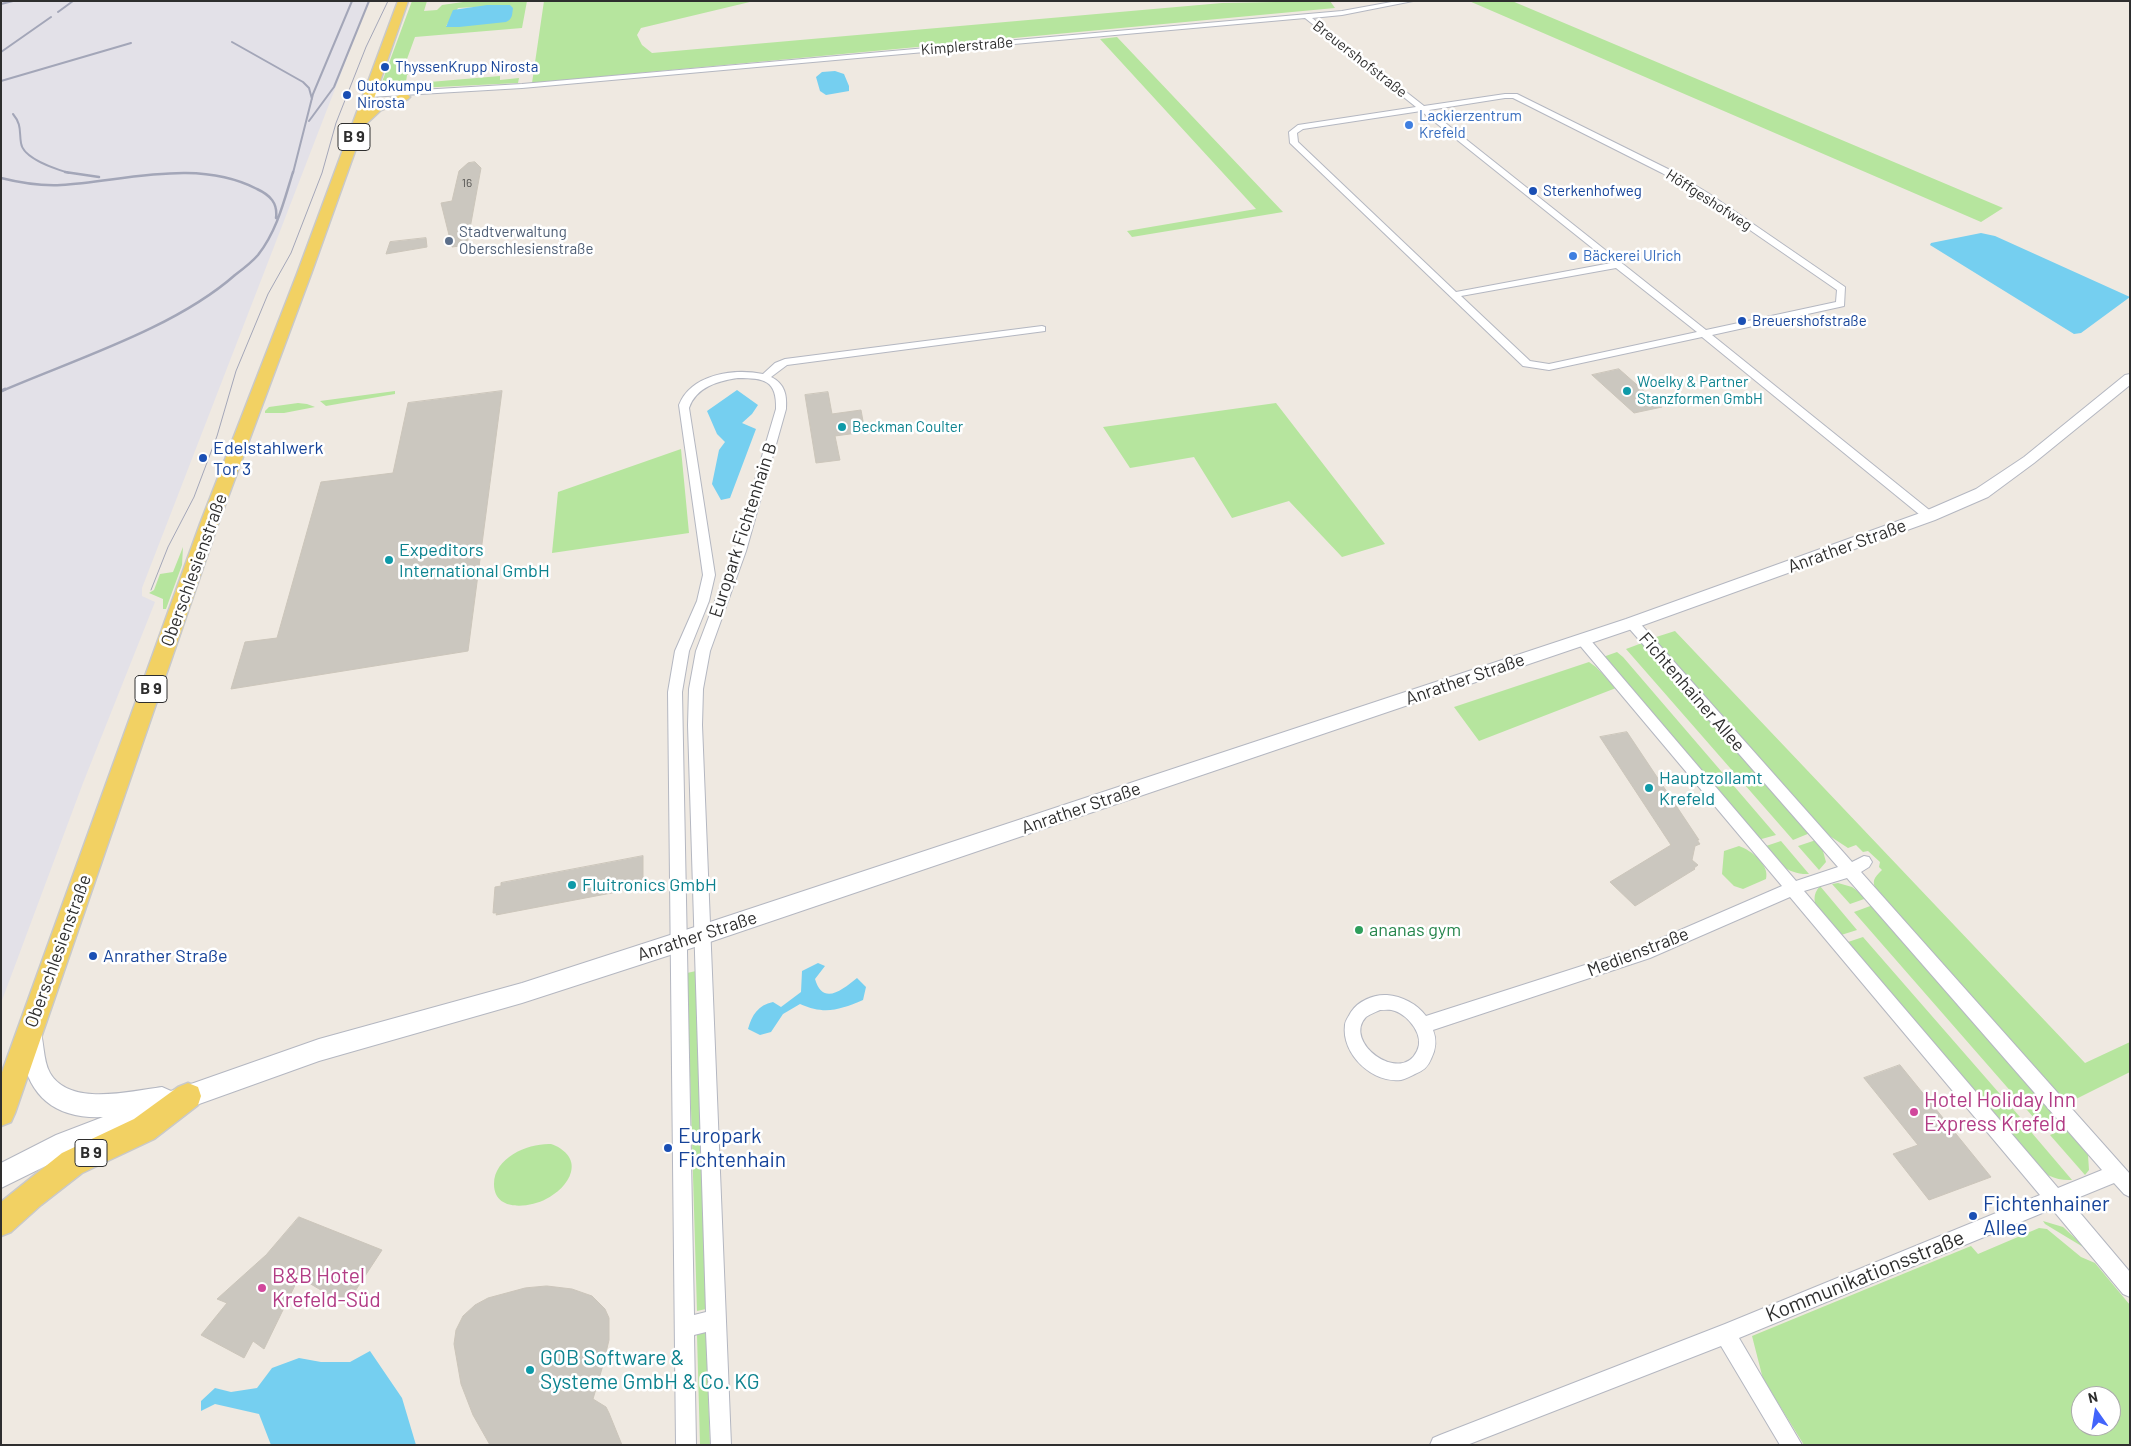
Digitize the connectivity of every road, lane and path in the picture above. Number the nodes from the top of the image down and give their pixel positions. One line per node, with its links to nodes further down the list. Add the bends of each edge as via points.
1 (404, 1): 6 (main road, Oberschlesienstraße / B 9)
2 (1410, 1): 3 (street, Kimplerstraße, via 1363,11)
3 (1304, 16): 4 (street, Kimplerstraße); 7 (street, Breuershofstraße)
4 (522, 86): 5 (street, Kimplerstraße); 6 (street, Kimplerstraße)
5 (404, 97): 6 (street, Kimplerstraße); 8 (main road, B 9, via 377,108)
6 (368, 98): 8 (main road, Oberschlesienstraße / B 9)
7 (1421, 109): 9 (street, Breuershofstraße); 10 (street, via 1301,126 1293,132 1294,143); 12 (street, Höffgeshofweg, via 1514,96 1626,150 1689,185 1842,289 1842,304)
8 (358, 127): 26 (main road, Oberschlesienstraße / B 9, via 210,524)
9 (1617, 265): 10 (street); 12 (street, Breuershofstraße)
10 (1454, 295): 12 (street, via 1527,364 1550,367)
11 (1042, 330): 13 (street, via 785,362)
12 (1704, 334): 15 (street, Breuershofstraße)
13 (764, 378): 18 (street, Europark Fichtenhain B, via 779,389 782,396 780,409 740,552 703,651); 19 (street, Europark Fichtenhain B, via 738,375 710,381 693,391 684,408 709,575 703,601 682,652)
14 (2130, 378): 15 (main road, Anrather Straße, via 2029,460 1982,493)
15 (1929, 516): 16 (main road, Anrather Straße)
16 (1632, 623): 17 (main road, Anrather Straße); 21 (street, Fichtenhainer Allee)
17 (1582, 639): 22 (street); 23 (main road, Anrather Straße)
18 (696, 689): 19 (street); 23 (street, Europark Fichtenhain B)
19 (675, 692): 24 (street, Europark Fichtenhain B)
20 (1864, 862): 21 (street)
21 (1850, 871): 22 (street, Medienstraße); 29 (street, Fichtenhainer Allee)
22 (1794, 888): 25 (street, Medienstraße, via 1644,953); 32 (street)
23 (704, 934): 24 (main road, Anrather Straße); 35 (street, Europark Fichtenhain B)
24 (679, 942): 27 (main road, Anrather Straße, via 522,993 319,1050); 36 (street, Europark Fichtenhain B)
25 (1423, 1025): 25 (street, via 1403,1006 1378,1002 1367,1005 1356,1015 1352,1035 1364,1058 1384,1070 1397,1072 1412,1068 1427,1051 1428,1039)
26 (30, 1032): 27 (main road, via 41,1080 60,1098 75,1104 102,1105); 28 (main road, Oberschlesienstraße / B 9)
27 (188, 1096): 30 (main road, Anrather Straße, via 65,1144); 33 (main road, B 9, via 144,1129 72,1163)
28 (1, 1112)
29 (2116, 1173): 31 (street, Fichtenhainer Allee); 32 (street, Kommunikationsstraße)
30 (1, 1176)
31 (2130, 1188)
32 (2054, 1198): 34 (street); 37 (street, Kommunikationsstraße)
33 (1, 1222)
34 (2130, 1286)
35 (715, 1320): 36 (street); 39 (street, Europark Fichtenhain B)
36 (684, 1327): 38 (street, Europark Fichtenhain B)
37 (1725, 1334): 40 (street, Kommunikationsstraße); 41 (street)
38 (686, 1445)
39 (721, 1445)
40 (1440, 1445)
41 (1792, 1445)

